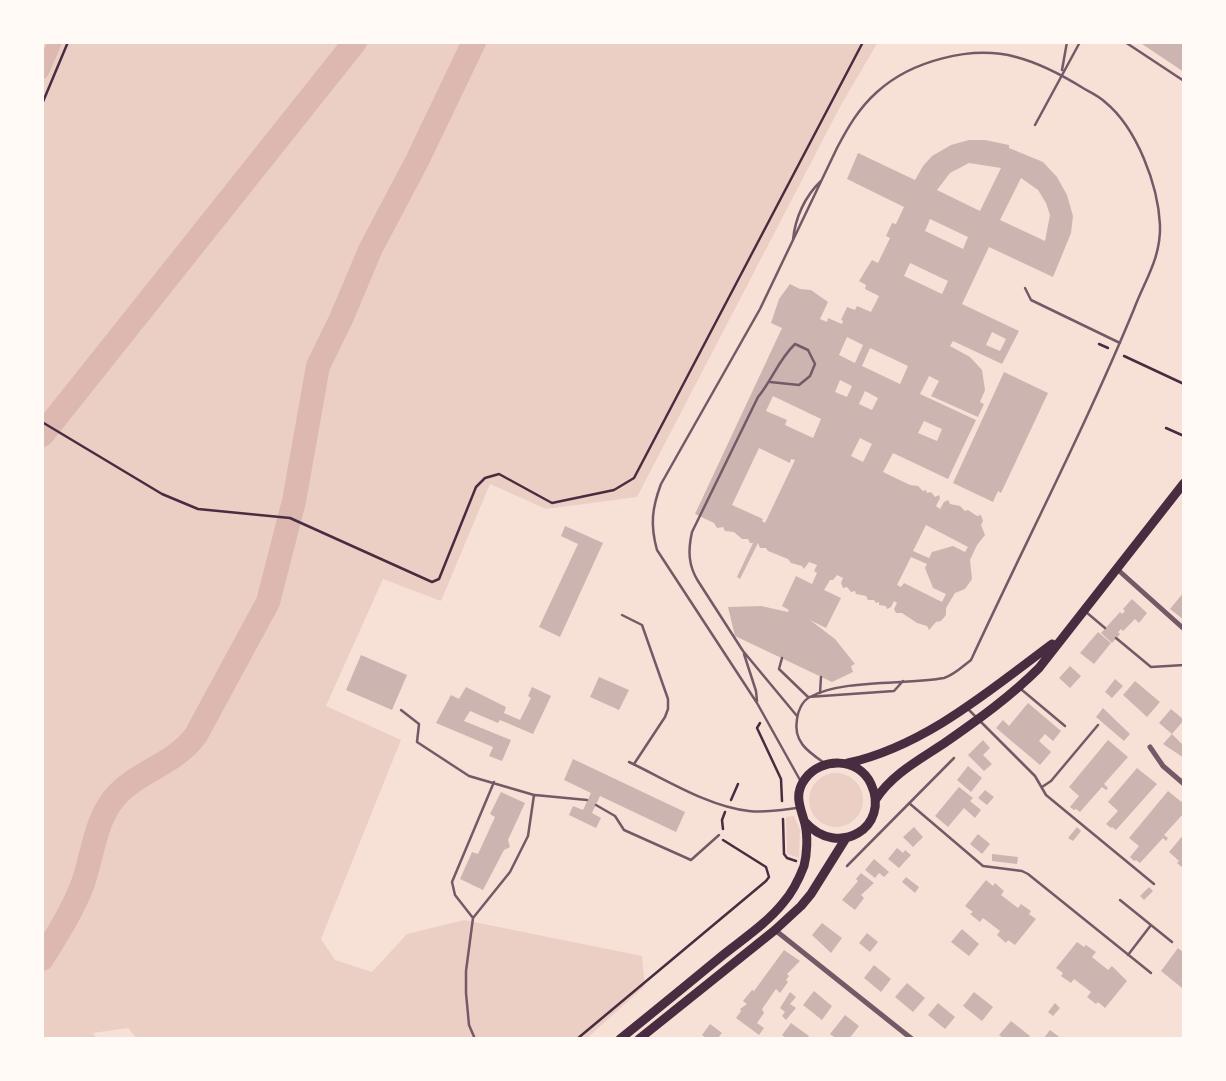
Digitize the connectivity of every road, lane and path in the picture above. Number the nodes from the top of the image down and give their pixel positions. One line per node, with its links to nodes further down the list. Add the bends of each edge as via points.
1 (68, 42): 8 (path)
2 (863, 42): 15 (path, via 634,478 614,491 552,503 499,474 485,478 476,487 439,579 432,582 290,518 198,509 162,494)
3 (1067, 42): 6 (lane)
4 (1080, 42): 6 (lane)
5 (1125, 42): 7 (lane)
6 (1062, 75): 9 (lane); 11 (lane, via 1106,102 1136,139 1152,178 1160,225 1156,261); 34 (lane, via 1016,57 954,56 897,78 863,106 823,178 811,190 794,224 793,242 760,309 662,484 651,528 662,559)
7 (1184, 81)
8 (42, 104)
9 (1035, 125)
10 (1025, 288): 11 (lane, via 1031,300)
11 (1121, 343): 12 (lane)
12 (1117, 352): 14 (path); 30 (lane, via 971,660 947,677)
13 (770, 383): 13 (lane, via 799,385 810,376 815,364 808,350 795,344); 26 (lane, via 758,397 691,532 689,547 692,572)
14 (1184, 384)
15 (42, 422)
16 (1166, 428): 17 (path)
17 (1184, 436)
18 (1184, 483): 19 (main road)
19 (1116, 569): 20 (main road); 23 (street)
20 (1084, 610): 22 (lane); 24 (main road)
21 (622, 615): 46 (lane, via 642,625 668,699 665,717)
22 (1105, 628)
23 (1184, 629)
24 (1062, 637): 31 (main road); 35 (main road)
25 (1116, 638): 28 (lane, via 1151,667)
26 (743, 651): 34 (lane); 37 (lane)
27 (782, 659): 33 (lane, via 779,669)
28 (1184, 665)
29 (821, 677): 32 (lane)
30 (903, 681): 32 (lane); 33 (lane, via 894,691)
31 (1019, 688): 39 (main road); 41 (lane)
32 (820, 693): 33 (lane)
33 (808, 697): 37 (lane)
34 (757, 703): 51 (lane)
35 (968, 708): 39 (lane); 45 (main road, via 902,743)
36 (401, 710): 48 (lane, via 419,723 417,742 469,776)
37 (797, 716): 47 (lane, via 800,743)
38 (761, 720): 60 (path, via 757,729 780,779)
39 (977, 720): 52 (lane); 54 (main road, via 894,776)
40 (1098, 725): 52 (lane)
41 (1065, 726)
42 (1150, 747): 50 (street)
43 (954, 758): 56 (lane)
44 (629, 762): 46 (lane)
45 (846, 763): 47 (main road); 54 (main road, via 863,772)
46 (634, 764): 58 (lane)
47 (826, 764): 51 (main road)
48 (494, 782): 53 (lane); 70 (lane, via 452,882 455,895)
49 (738, 784): 58 (path)
50 (1184, 784)
51 (802, 785): 59 (main road)
52 (1042, 787): 68 (lane)
53 (534, 795): 55 (lane); 70 (lane, via 528,836 510,872)
54 (876, 799): 62 (main road)
55 (587, 800)
56 (909, 803): 64 (lane); 74 (lane, via 983,866 1028,874)
57 (596, 805): 63 (lane, via 615,816 624,830 691,860)
58 (728, 806): 60 (lane, via 752,812); 63 (path)
59 (799, 808): 60 (lane); 61 (main road)
60 (783, 810): 66 (path, via 785,854)
61 (804, 822): 65 (main road, via 823,837); 78 (main road, via 805,864 783,904)
62 (866, 827): 64 (lane); 65 (main road)
63 (719, 835): 77 (path, via 766,867 769,877)
64 (876, 837): 67 (lane)
65 (846, 838): 72 (main road, via 811,894)
66 (798, 862)
67 (847, 866)
68 (1154, 884)
69 (1120, 900): 71 (lane)
70 (472, 918): 76 (lane, via 466,993)
71 (1151, 925): 73 (lane); 74 (lane)
72 (775, 930): 79 (main road); 80 (street)
73 (1172, 943)
74 (1128, 955): 75 (lane)
75 (1151, 973)
76 (475, 1039)
77 (576, 1039)
78 (620, 1039)
79 (639, 1039)
80 (912, 1039)

